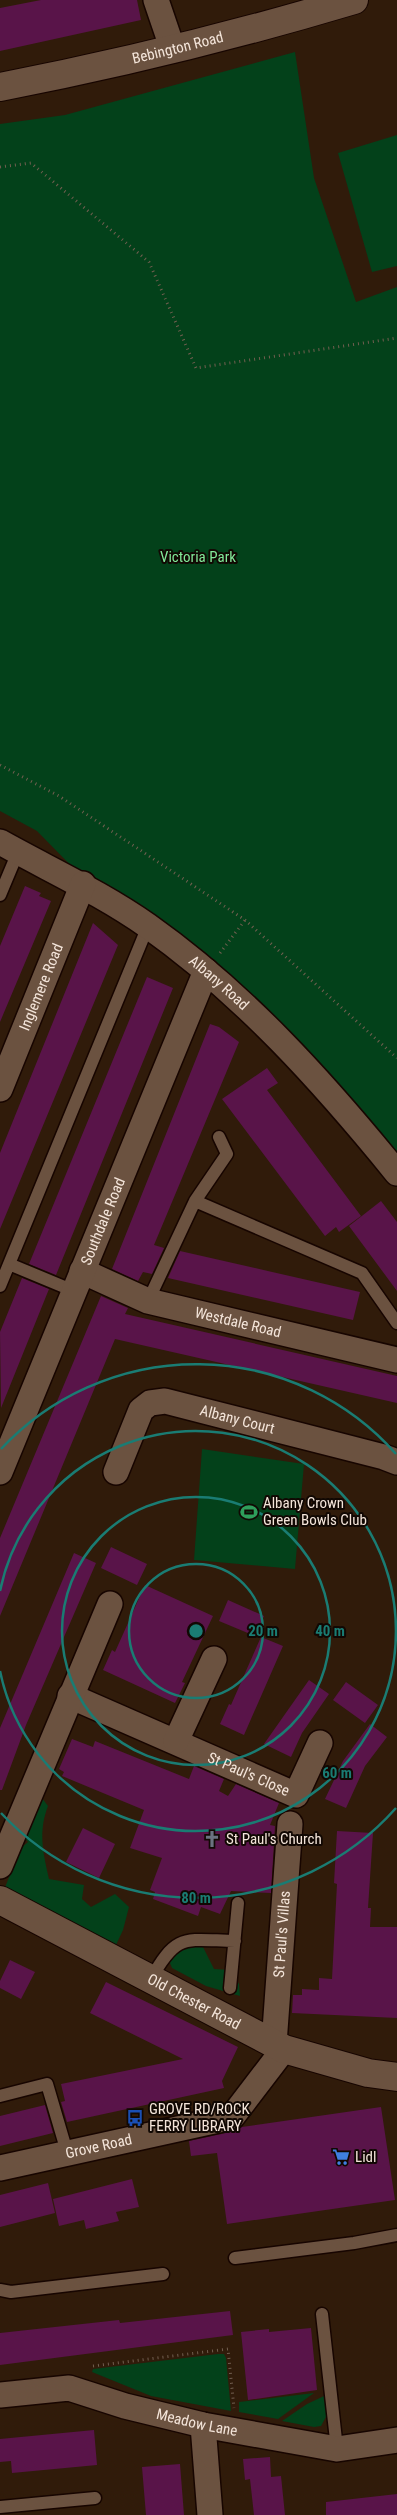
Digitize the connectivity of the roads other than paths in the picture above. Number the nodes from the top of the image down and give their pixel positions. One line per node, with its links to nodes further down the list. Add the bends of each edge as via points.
1 (156, 0): 3 (street)
2 (354, 0): 3 (main road, Bebington Road)
3 (172, 50): 4 (main road, Bebington Road)
4 (0, 87)
5 (9, 847): 6 (street, Albany Road); 7 (lane)
6 (83, 884): 8 (street, Albany Road); 10 (street, Inglemere Road)
7 (0, 895)
8 (148, 926): 9 (street, Albany Road); 14 (lane)
9 (206, 971): 12 (street, Albany Road, via 294,1052); 15 (street, Southdale Road)
10 (0, 1089)
11 (219, 1137): 13 (lane, via 227,1154)
12 (397, 1173)
13 (195, 1201): 17 (lane); 18 (lane, via 362,1273)
14 (9, 1264): 15 (lane); 16 (lane)
15 (78, 1281): 17 (street, Westdale Road); 21 (street, Southdale Road)
16 (0, 1286)
17 (148, 1301): 19 (street, Westdale Road)
18 (397, 1323)
19 (397, 1360)
20 (397, 1462): 22 (street, Albany Court, via 166,1401 150,1403 142,1410)
21 (0, 1472)
22 (116, 1472)
23 (110, 1604): 25 (street)
24 (214, 1659): 26 (street)
25 (70, 1696): 26 (street, St Paul's Close); 29 (street)
26 (176, 1741): 27 (street, St Paul's Close, via 296,1795)
27 (320, 1743)
28 (290, 1824): 35 (street, St Paul's Villas)
29 (0, 1866)
30 (0, 1900): 33 (main road, Old Chester Road)
31 (238, 1903): 32 (lane)
32 (234, 1941): 33 (lane, via 191,1940 178,1944 165,1953); 34 (lane)
33 (151, 1979): 35 (main road, Old Chester Road)
34 (230, 1988)
35 (279, 2047): 36 (main road, Old Chester Road, via 368,2073); 38 (street, Grove Road, via 232,2117)
36 (397, 2077)
37 (0, 2096): 38 (lane, via 47,2084)
38 (67, 2152): 39 (street, Grove Road)
39 (0, 2168)
40 (397, 2235): 41 (lane)
41 (235, 2258)
42 (163, 2274): 43 (lane, via 11,2292)
43 (0, 2290)
44 (322, 2314): 48 (lane)
45 (0, 2395): 46 (street, Meadow Lane, via 69,2388)
46 (202, 2425): 48 (street, Meadow Lane); 51 (street)
47 (397, 2440): 48 (street, Meadow Lane)
48 (337, 2450)
49 (95, 2498): 50 (lane)
50 (0, 2506)
51 (210, 2515)

